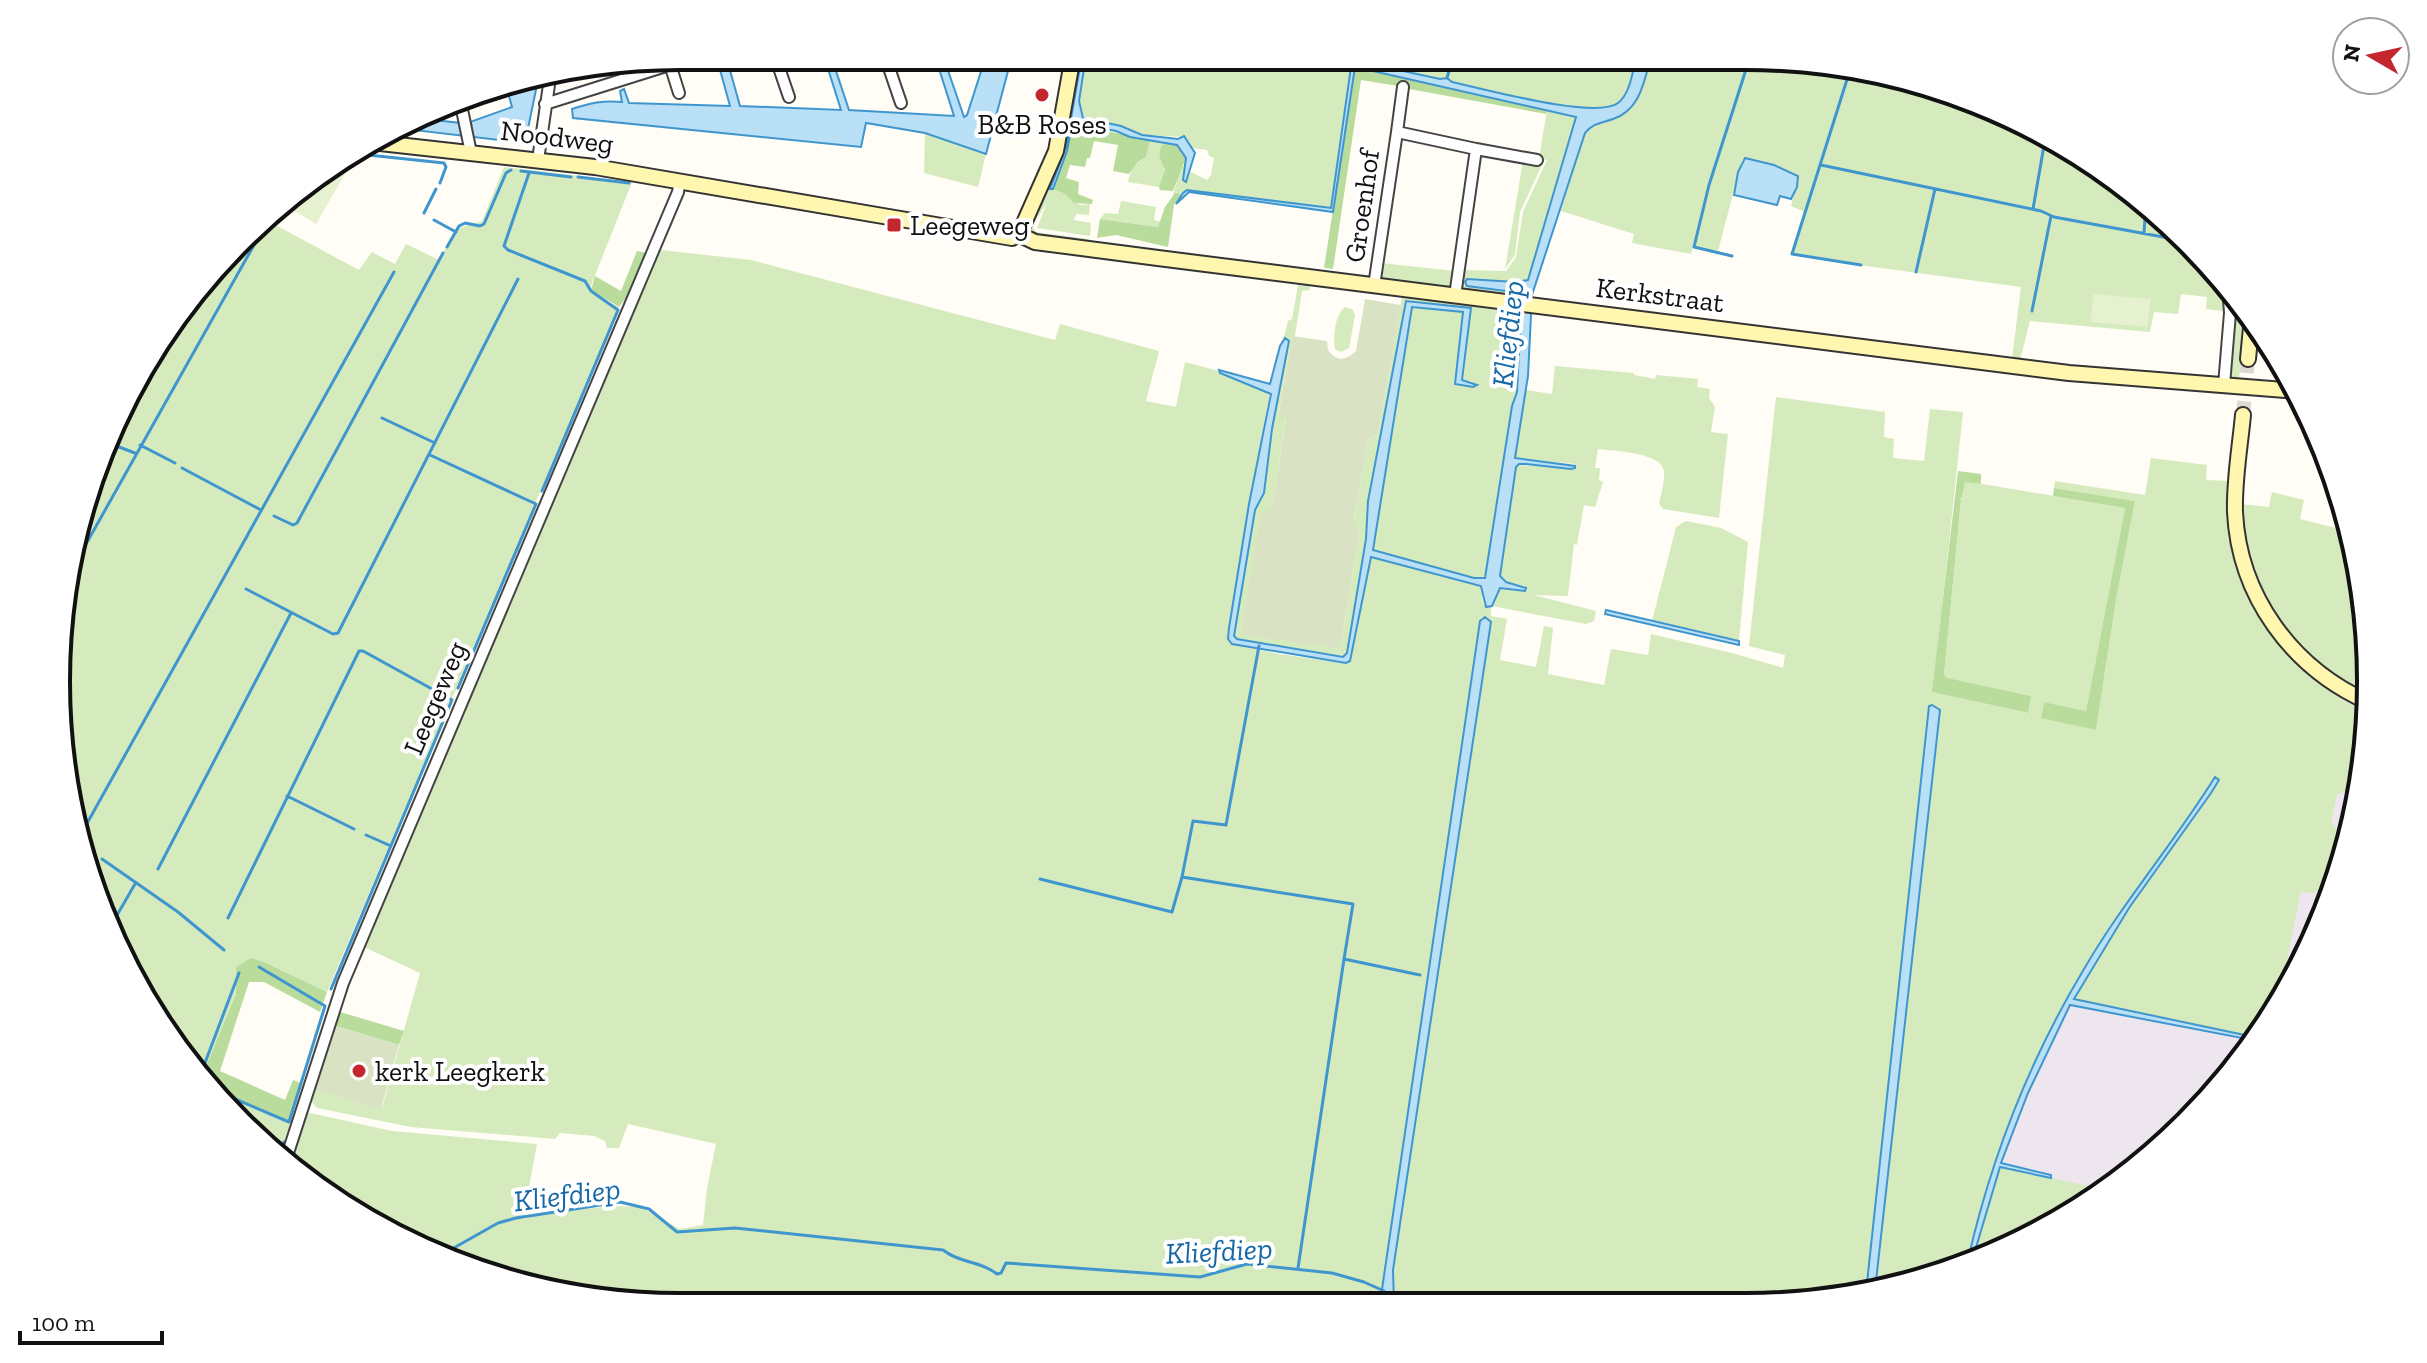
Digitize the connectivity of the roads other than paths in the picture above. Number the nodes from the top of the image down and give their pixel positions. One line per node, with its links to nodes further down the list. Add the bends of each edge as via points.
1 (672, 70): 8 (street)
2 (780, 70): 9 (street)
3 (890, 70): 10 (street)
4 (1070, 70): 20 (street, via 1056,151)
5 (643, 71): 11 (street)
6 (549, 85): 11 (street)
7 (1403, 87): 13 (street, Groenhof)
8 (679, 93)
9 (789, 97)
10 (901, 103)
11 (545, 104): 17 (street)
12 (462, 111): 15 (street)
13 (1397, 132): 16 (street, Groenhof); 21 (street, Groenhof)
14 (391, 144): 15 (street, Noodweg)
15 (471, 148): 17 (street, Noodweg)
16 (1476, 149): 18 (street, Groenhof); 22 (street)
17 (538, 160): 19 (street, Noodweg)
18 (1537, 160)
19 (680, 180): 20 (street, via 1005,237); 30 (street, Leegeweg, via 343,983)
20 (1018, 234): 21 (street, Kerkstraat, via 1035,242)
21 (1374, 286): 22 (street, Kerkstraat)
22 (1455, 296): 26 (street, Kerkstraat, via 2069,373)
23 (2230, 307): 26 (street)
24 (2250, 336): 25 (street)
25 (2248, 359)
26 (2224, 385): 27 (street, Kerkstraat)
27 (2282, 390)
28 (2243, 415): 29 (street, via 2235,513 2255,593 2300,658)
29 (2357, 695)
30 (289, 1150)

